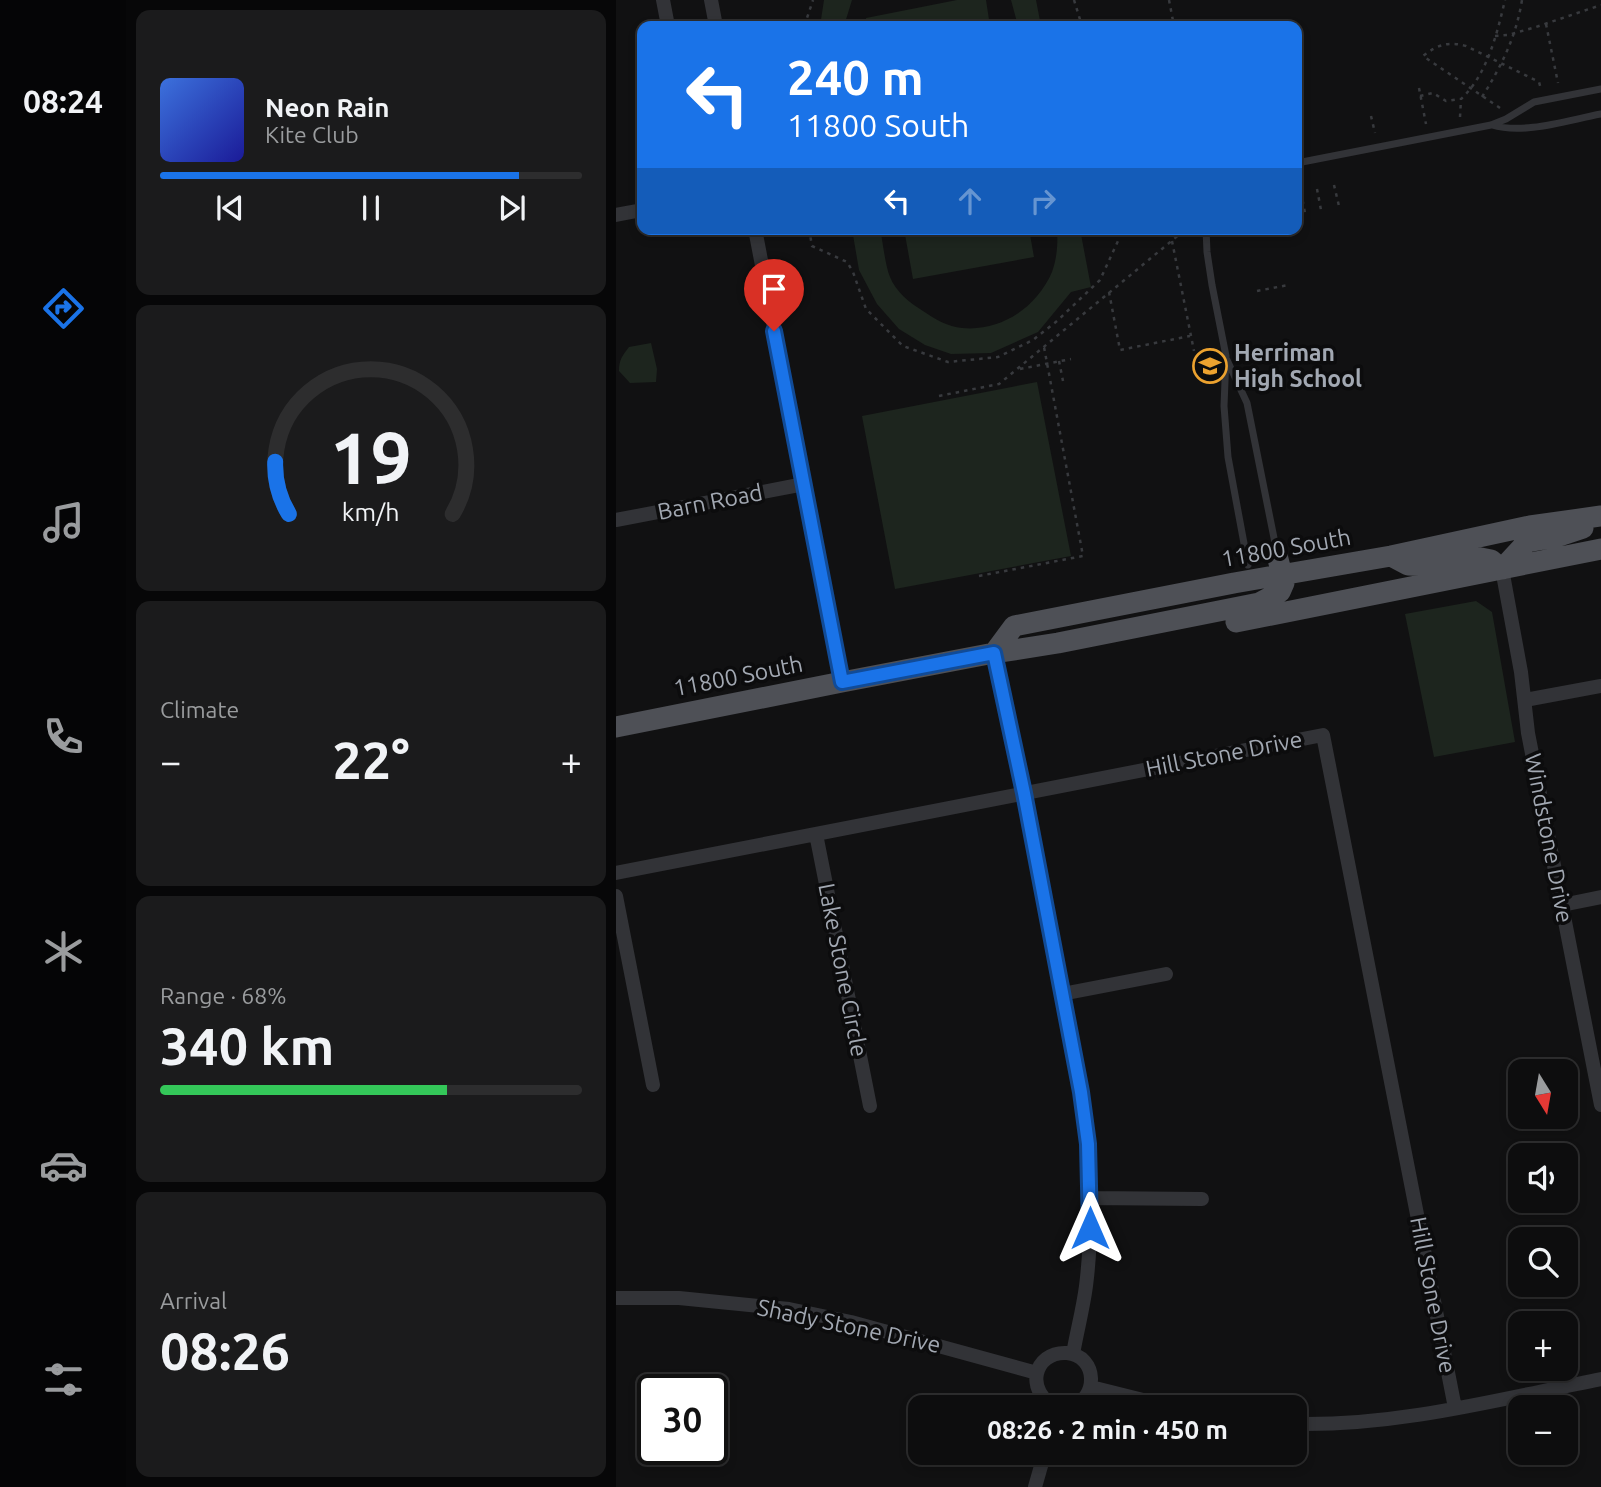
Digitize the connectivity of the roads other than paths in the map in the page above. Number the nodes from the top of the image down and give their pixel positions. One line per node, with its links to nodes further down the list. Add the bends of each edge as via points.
1 (663, 0): 3 (street)
2 (711, 0): 4 (street)
3 (667, 21)
4 (715, 21)
5 (1601, 89): 7 (lane, via 1534,102)
6 (1601, 114): 7 (lane, via 1520,129)
7 (1491, 125): 8 (lane)
8 (1302, 162)
9 (637, 211): 10 (street)
10 (616, 215)
11 (756, 235): 14 (street)
12 (1206, 235): 13 (lane)
13 (1226, 356): 19 (lane, via 1228,457); 20 (lane, via 1247,403)
14 (804, 484): 16 (street, Barn Road); 24 (street)
15 (1601, 517): 18 (main road, 11800 South, via 1530,526); 21 (main road, via 1580,530 1528,542)
16 (616, 520)
17 (1601, 549): 21 (main road, 11800 South)
18 (1391, 556): 20 (main road, 11800 South); 21 (main road, via 1408,565 1430,566 1481,558)
19 (1248, 565): 22 (main road, via 1244,576)
20 (1280, 567): 22 (main road, 11800 South); 23 (main road, via 1284,583 1280,592 1259,603)
21 (1502, 569): 23 (main road, 11800 South, via 1032,662); 26 (street, Windstone Drive)
22 (1234, 583): 23 (main road, 11800 South, via 1014,626)
23 (994, 653): 24 (main road, 11800 South); 28 (street)
24 (842, 682): 27 (main road, 11800 South)
25 (1601, 686): 26 (street)
26 (1525, 700): 33 (street, Windstone Drive)
27 (616, 727)
28 (1024, 793): 29 (street, Hill Stone Drive); 35 (street); 49 (street, Hill Stone Drive, via 1323,735)
29 (816, 834): 30 (street, Hill Stone Drive); 38 (street, Lake Stone Circle)
30 (616, 873)
31 (616, 895): 36 (street)
32 (1601, 897): 33 (street)
33 (1562, 905): 37 (street, Windstone Drive)
34 (1166, 974): 35 (street)
35 (1062, 994): 39 (street, via 1085,1119)
36 (653, 1085)
37 (1601, 1105)
38 (870, 1106)
39 (1090, 1198): 40 (street); 42 (street, via 1086,1286)
40 (1202, 1199)
41 (616, 1298): 43 (street, Shady Stone Drive, via 692,1298 789,1309)
42 (1073, 1354): 43 (street, via 1055,1354); 45 (street, via 1090,1371)
43 (1037, 1373): 46 (street)
44 (1601, 1379): 49 (street)
45 (1091, 1387): 47 (street); 48 (street)
46 (1040, 1395)
47 (1088, 1395)
48 (1123, 1395)
49 (1455, 1408): 50 (street, via 1365,1422)
50 (1307, 1424)
51 (1041, 1465): 52 (street)
52 (1035, 1487)

